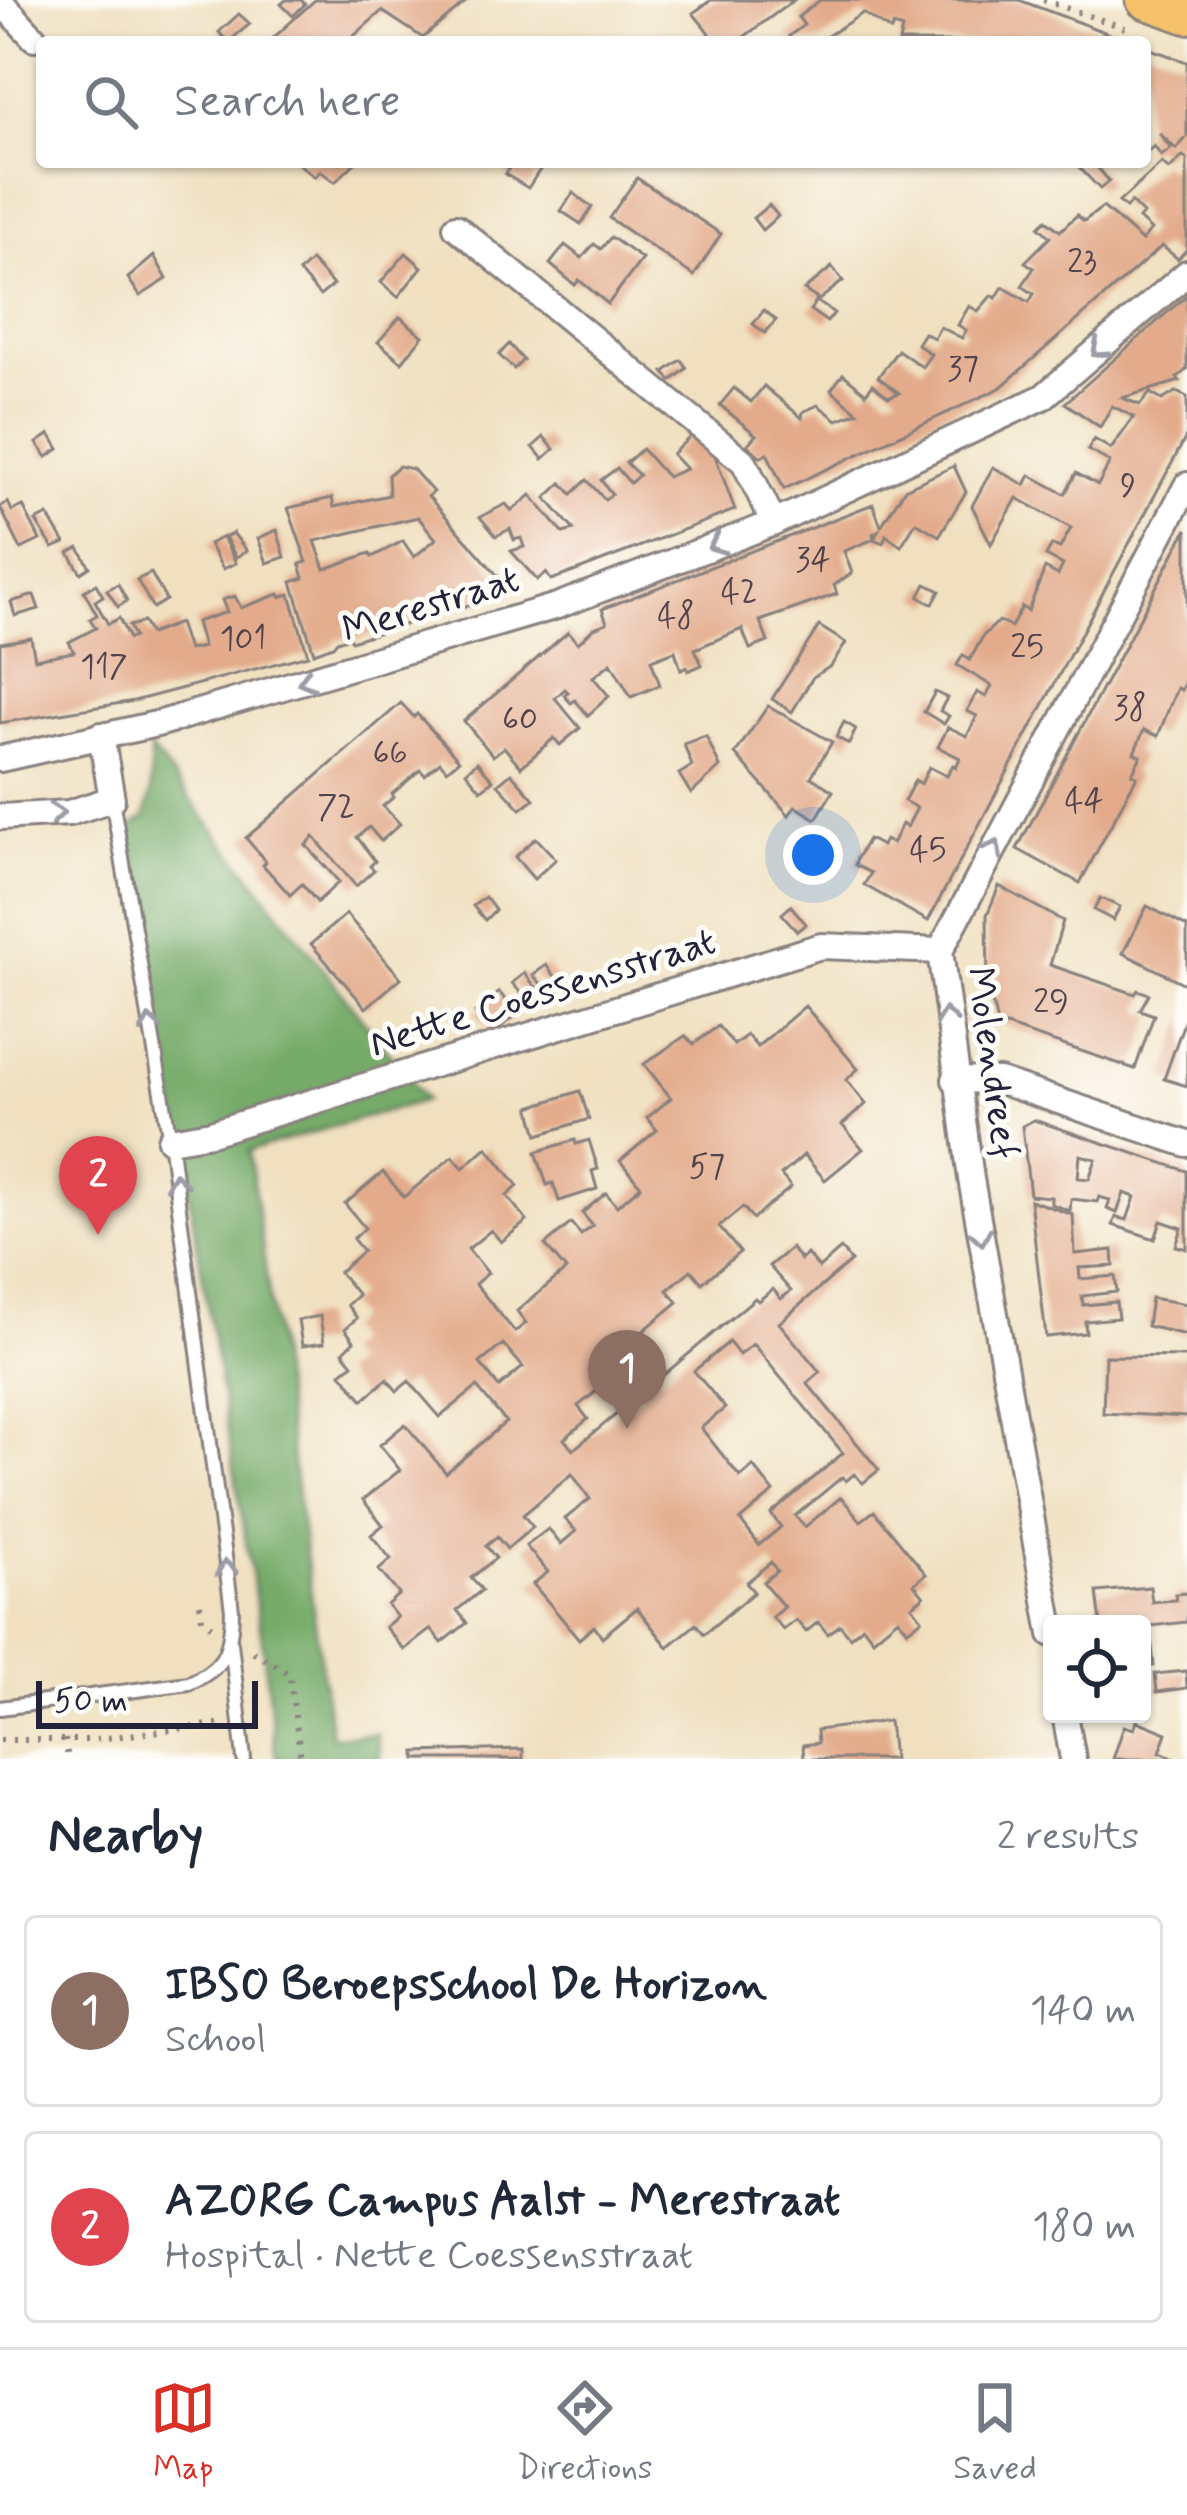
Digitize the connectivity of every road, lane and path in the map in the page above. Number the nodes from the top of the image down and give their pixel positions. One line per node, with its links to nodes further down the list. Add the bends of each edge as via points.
1 (1043, 0): 3 (path)
2 (0, 1): 5 (street)
3 (1135, 14): 4 (main road)
4 (1187, 15)
5 (34, 38)
6 (456, 227): 9 (street, via 744,462)
7 (1187, 273): 9 (street, Merestraat, one-way to 9, via 1043,397)
8 (1187, 485): 14 (street, Molendreef, one-way to 8)
9 (774, 523): 10 (street, Merestraat, one-way to 10, via 557,606)
10 (101, 736): 11 (street, Merestraat); 12 (street)
11 (0, 759)
12 (112, 799): 13 (street, one-way to 12, via 69,813); 16 (lane, one-way to 12)
13 (0, 817)
14 (940, 951): 15 (street, Molendreef, one-way to 14); 16 (street, Nette Coessensstraat, via 821,946)
15 (956, 1080): 17 (street, via 999,1081); 18 (street, Molendreef, one-way to 18)
16 (170, 1139): 19 (lane, one-way to 16)
17 (1187, 1144)
18 (1049, 1615)
19 (231, 1643): 20 (lane, via 213,1673 189,1683); 21 (lane); 27 (path, via 289,1673)
20 (0, 1708)
21 (240, 1721): 23 (path); 26 (lane)
22 (1067, 1723): 28 (street)
23 (65, 1739): 24 (path); 25 (path)
24 (0, 1740)
25 (68, 1759)
26 (244, 1759)
27 (301, 1759)
28 (1073, 1759)

